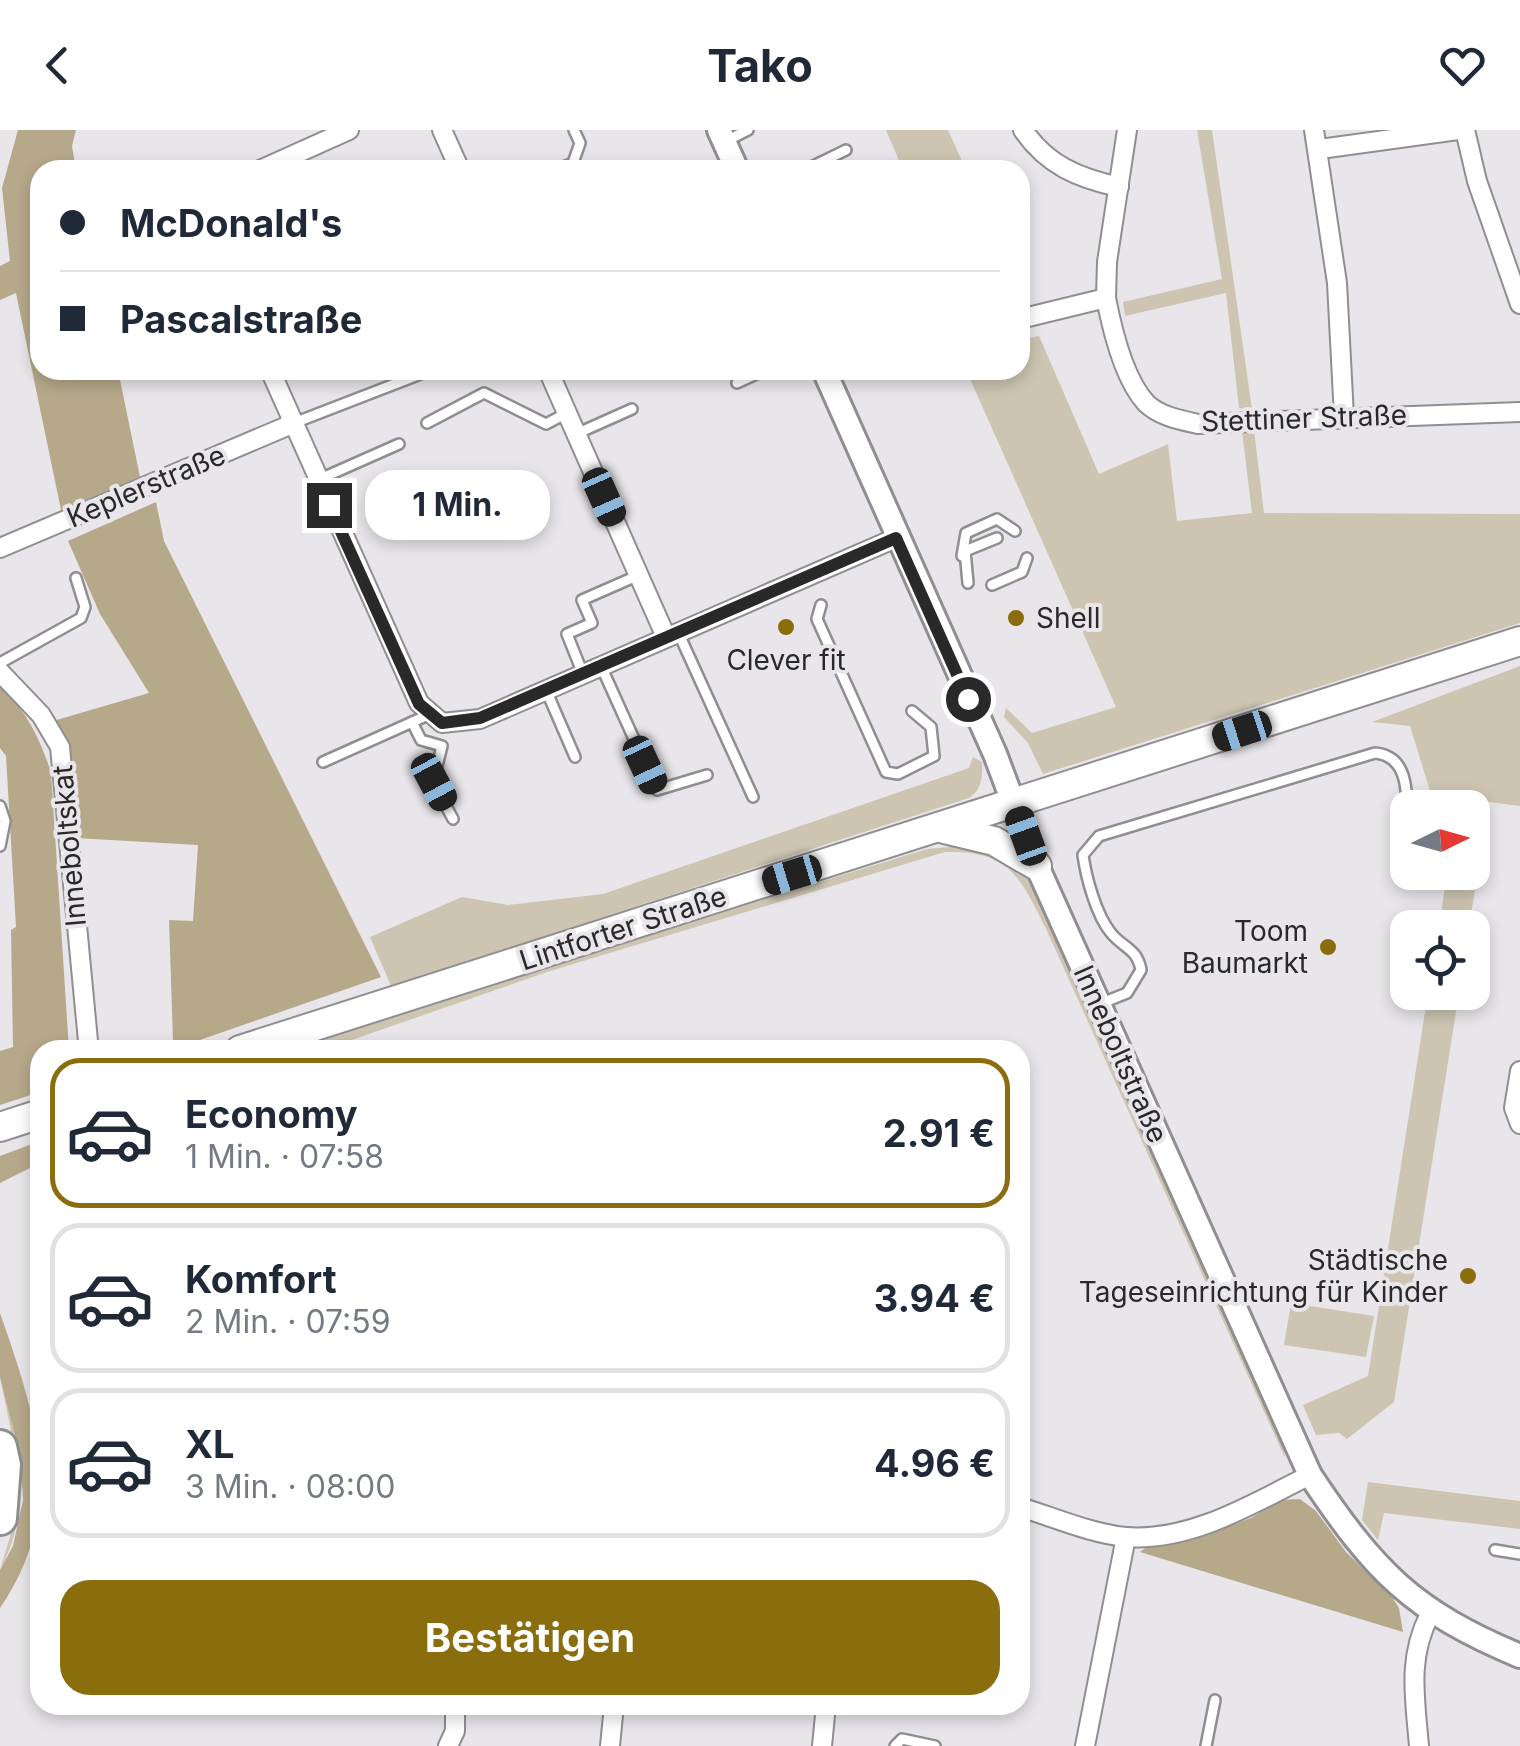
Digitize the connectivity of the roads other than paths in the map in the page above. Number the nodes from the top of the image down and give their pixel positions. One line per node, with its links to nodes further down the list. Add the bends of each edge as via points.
1 (349, 130): 12 (street)
2 (442, 130): 13 (street)
3 (574, 130): 14 (lane, via 580,143)
4 (748, 130): 9 (lane)
5 (1023, 130): 17 (street, via 1038,152 1068,172)
6 (1127, 130): 17 (street)
7 (1314, 130): 10 (street)
8 (1461, 130): 10 (street); 19 (street)
9 (722, 136): 15 (street)
10 (1320, 149): 30 (street)
11 (846, 150): 16 (lane)
12 (282, 160)
13 (456, 160)
14 (574, 160)
15 (733, 160)
16 (826, 160)
17 (1119, 187): 18 (street)
18 (1106, 298): 20 (street); 30 (street, Stettiner Straße, via 1131,376 1162,414 1198,424)
19 (1520, 304)
20 (1030, 317)
21 (274, 380): 32 (street)
22 (405, 380): 32 (lane)
23 (552, 380): 29 (street)
24 (742, 380): 26 (lane)
25 (828, 380): 37 (street, Inneboltstraße)
26 (737, 382)
27 (632, 409): 33 (lane)
28 (1520, 412): 30 (street, Stettiner Straße)
29 (567, 413): 31 (lane, via 546,424 484,393); 33 (street)
30 (1344, 417)
31 (427, 423)
32 (292, 424): 35 (street); 39 (street, Keplerstraße)
33 (576, 434): 42 (street)
34 (398, 444): 35 (lane)
35 (318, 480): 55 (street)
36 (1015, 530): 40 (lane, via 997,520 966,533)
37 (896, 538): 47 (street); 61 (street, Inneboltstraße)
38 (996, 538): 40 (lane)
39 (0, 548)
40 (962, 556): 44 (lane)
41 (1027, 558): 45 (lane, via 1022,572)
42 (638, 575): 47 (street); 52 (lane, via 582,600 592,622 567,634)
43 (76, 578): 49 (lane, via 85,607 81,618)
44 (968, 582)
45 (992, 585)
46 (821, 605): 54 (lane, via 817,619 886,772 898,774 934,756 931,727)
47 (672, 635): 50 (street); 60 (lane)
48 (1520, 641): 61 (main road, Lintforter Straße)
49 (0, 663)
50 (601, 666): 52 (street); 58 (lane, via 656,790)
51 (0, 672): 68 (street, Inneboltskat, via 41,715 60,747)
52 (583, 674): 53 (street)
53 (546, 690): 55 (street, via 462,723); 56 (lane)
54 (912, 711)
55 (420, 718): 57 (lane); 63 (lane, via 420,740 442,746 434,782)
56 (575, 757)
57 (323, 762)
58 (707, 775)
59 (1404, 790): 67 (lane, via 1391,758 1375,753 1099,836 1084,855 1085,870 1109,931 1136,954 1140,970 1127,993)
60 (753, 797)
61 (1015, 805): 64 (main road, Lintforter Straße); 66 (street, Inneboltstraße)
62 (0, 806): 65 (lane)
63 (454, 819)
64 (942, 829): 66 (main road, via 994,841); 69 (main road, Lintforter Straße)
65 (0, 846)
66 (1038, 866): 67 (street, Inneboltstraße)
67 (1099, 1004): 75 (street, Inneboltstraße)
68 (88, 1040)
69 (272, 1040)
70 (1520, 1071): 71 (street)
71 (1518, 1113)
72 (30, 1117): 73 (main road)
73 (0, 1127)
74 (0, 1448): 77 (highway)
75 (1310, 1475): 78 (street, via 1216,1521); 81 (street, Inneboltstraße, via 1363,1550)
76 (1030, 1510): 78 (street)
77 (0, 1518)
78 (1126, 1537): 92 (street)
79 (1496, 1550): 80 (lane)
80 (1520, 1554)
81 (1430, 1614): 82 (street, Inneboltstraße); 94 (street, via 1412,1667)
82 (1520, 1656)
83 (1215, 1700): 93 (lane)
84 (456, 1715): 87 (street)
85 (613, 1715): 88 (street)
86 (824, 1715): 89 (street)
87 (448, 1746)
88 (610, 1746)
89 (822, 1746)
90 (895, 1746): 91 (lane, via 902,1739)
91 (935, 1746)
92 (1086, 1746)
93 (1206, 1746)
94 (1419, 1746)

